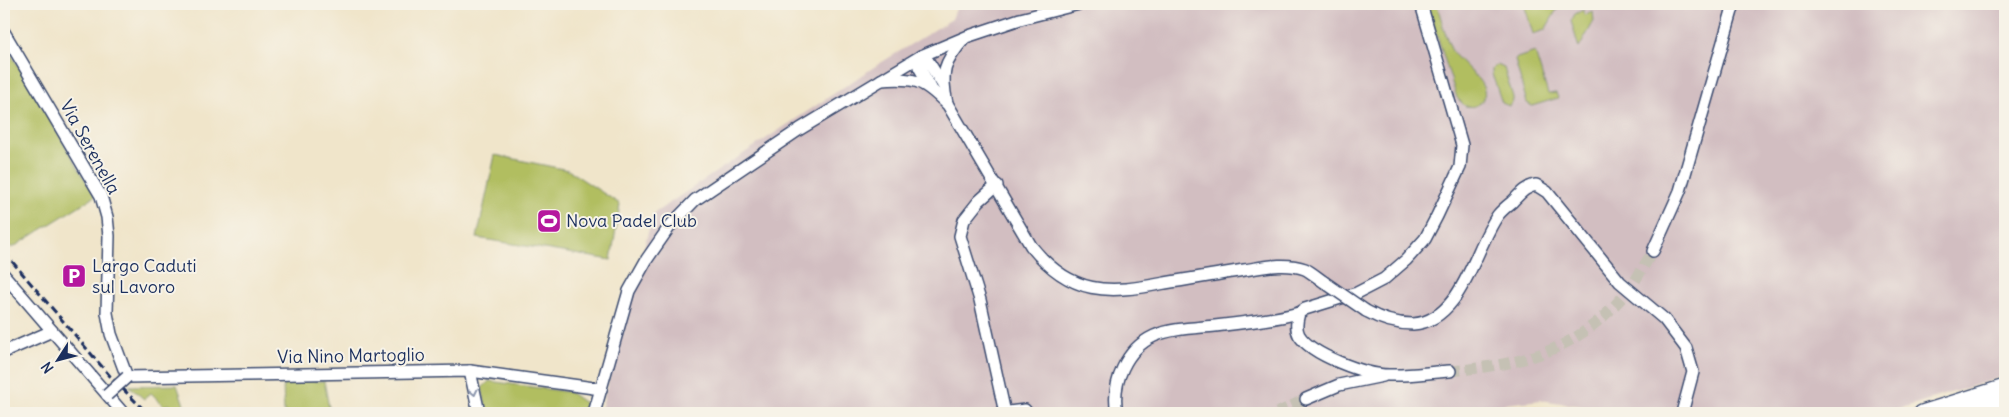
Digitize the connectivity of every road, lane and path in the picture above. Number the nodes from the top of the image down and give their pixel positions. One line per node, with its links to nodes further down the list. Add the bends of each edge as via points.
1 (1079, 4): 5 (street)
2 (1421, 4): 12 (street, via 1462,145 1460,167 1425,239 1406,260 1384,279 1357,293)
3 (1734, 4): 10 (street, via 1680,191)
4 (4, 32): 18 (street, Via Serenella, via 101,196 109,236 107,313)
5 (966, 37): 6 (street); 8 (street, via 949,56)
6 (920, 56): 7 (street); 8 (street, via 928,61)
7 (879, 80): 8 (street, via 905,78); 20 (street, via 800,128 704,194 670,226 629,291)
8 (937, 87): 9 (street)
9 (997, 185): 28 (street, via 964,220 960,236 980,300); 30 (street, bridge, via 1044,262 1090,288 1130,290 1222,273 1292,266 1306,270 1366,311 1384,320 1407,324 1432,320 1453,300 1499,214 1525,189 1536,185 1547,192 1620,282 1664,320 1686,348 1693,372)
10 (1653, 251)
11 (4, 275): 13 (street)
12 (1299, 313): 17 (street, via 1296,323 1298,334 1315,350 1344,365); 29 (street, via 1267,321 1176,330 1149,339 1130,355 1123,366 1115,399)
13 (52, 330): 14 (street); 21 (street)
14 (4, 352)
15 (1450, 370): 17 (street)
16 (470, 371): 18 (street, Via Nino Martoglio); 20 (street, Via Nino Martoglio); 26 (street, one-way to 26)
17 (1387, 376): 22 (street, via 1340,385)
18 (127, 377): 21 (street, bridge)
19 (2005, 387): 31 (main road)
20 (601, 389): 27 (street)
21 (107, 395): 25 (street)
22 (1306, 399)
23 (2005, 399): 32 (main road)
24 (1025, 410): 28 (street)
25 (123, 413)
26 (479, 413)
27 (594, 413)
28 (1003, 413)
29 (1117, 413)
30 (1682, 413)
31 (1922, 413)
32 (1960, 413)

